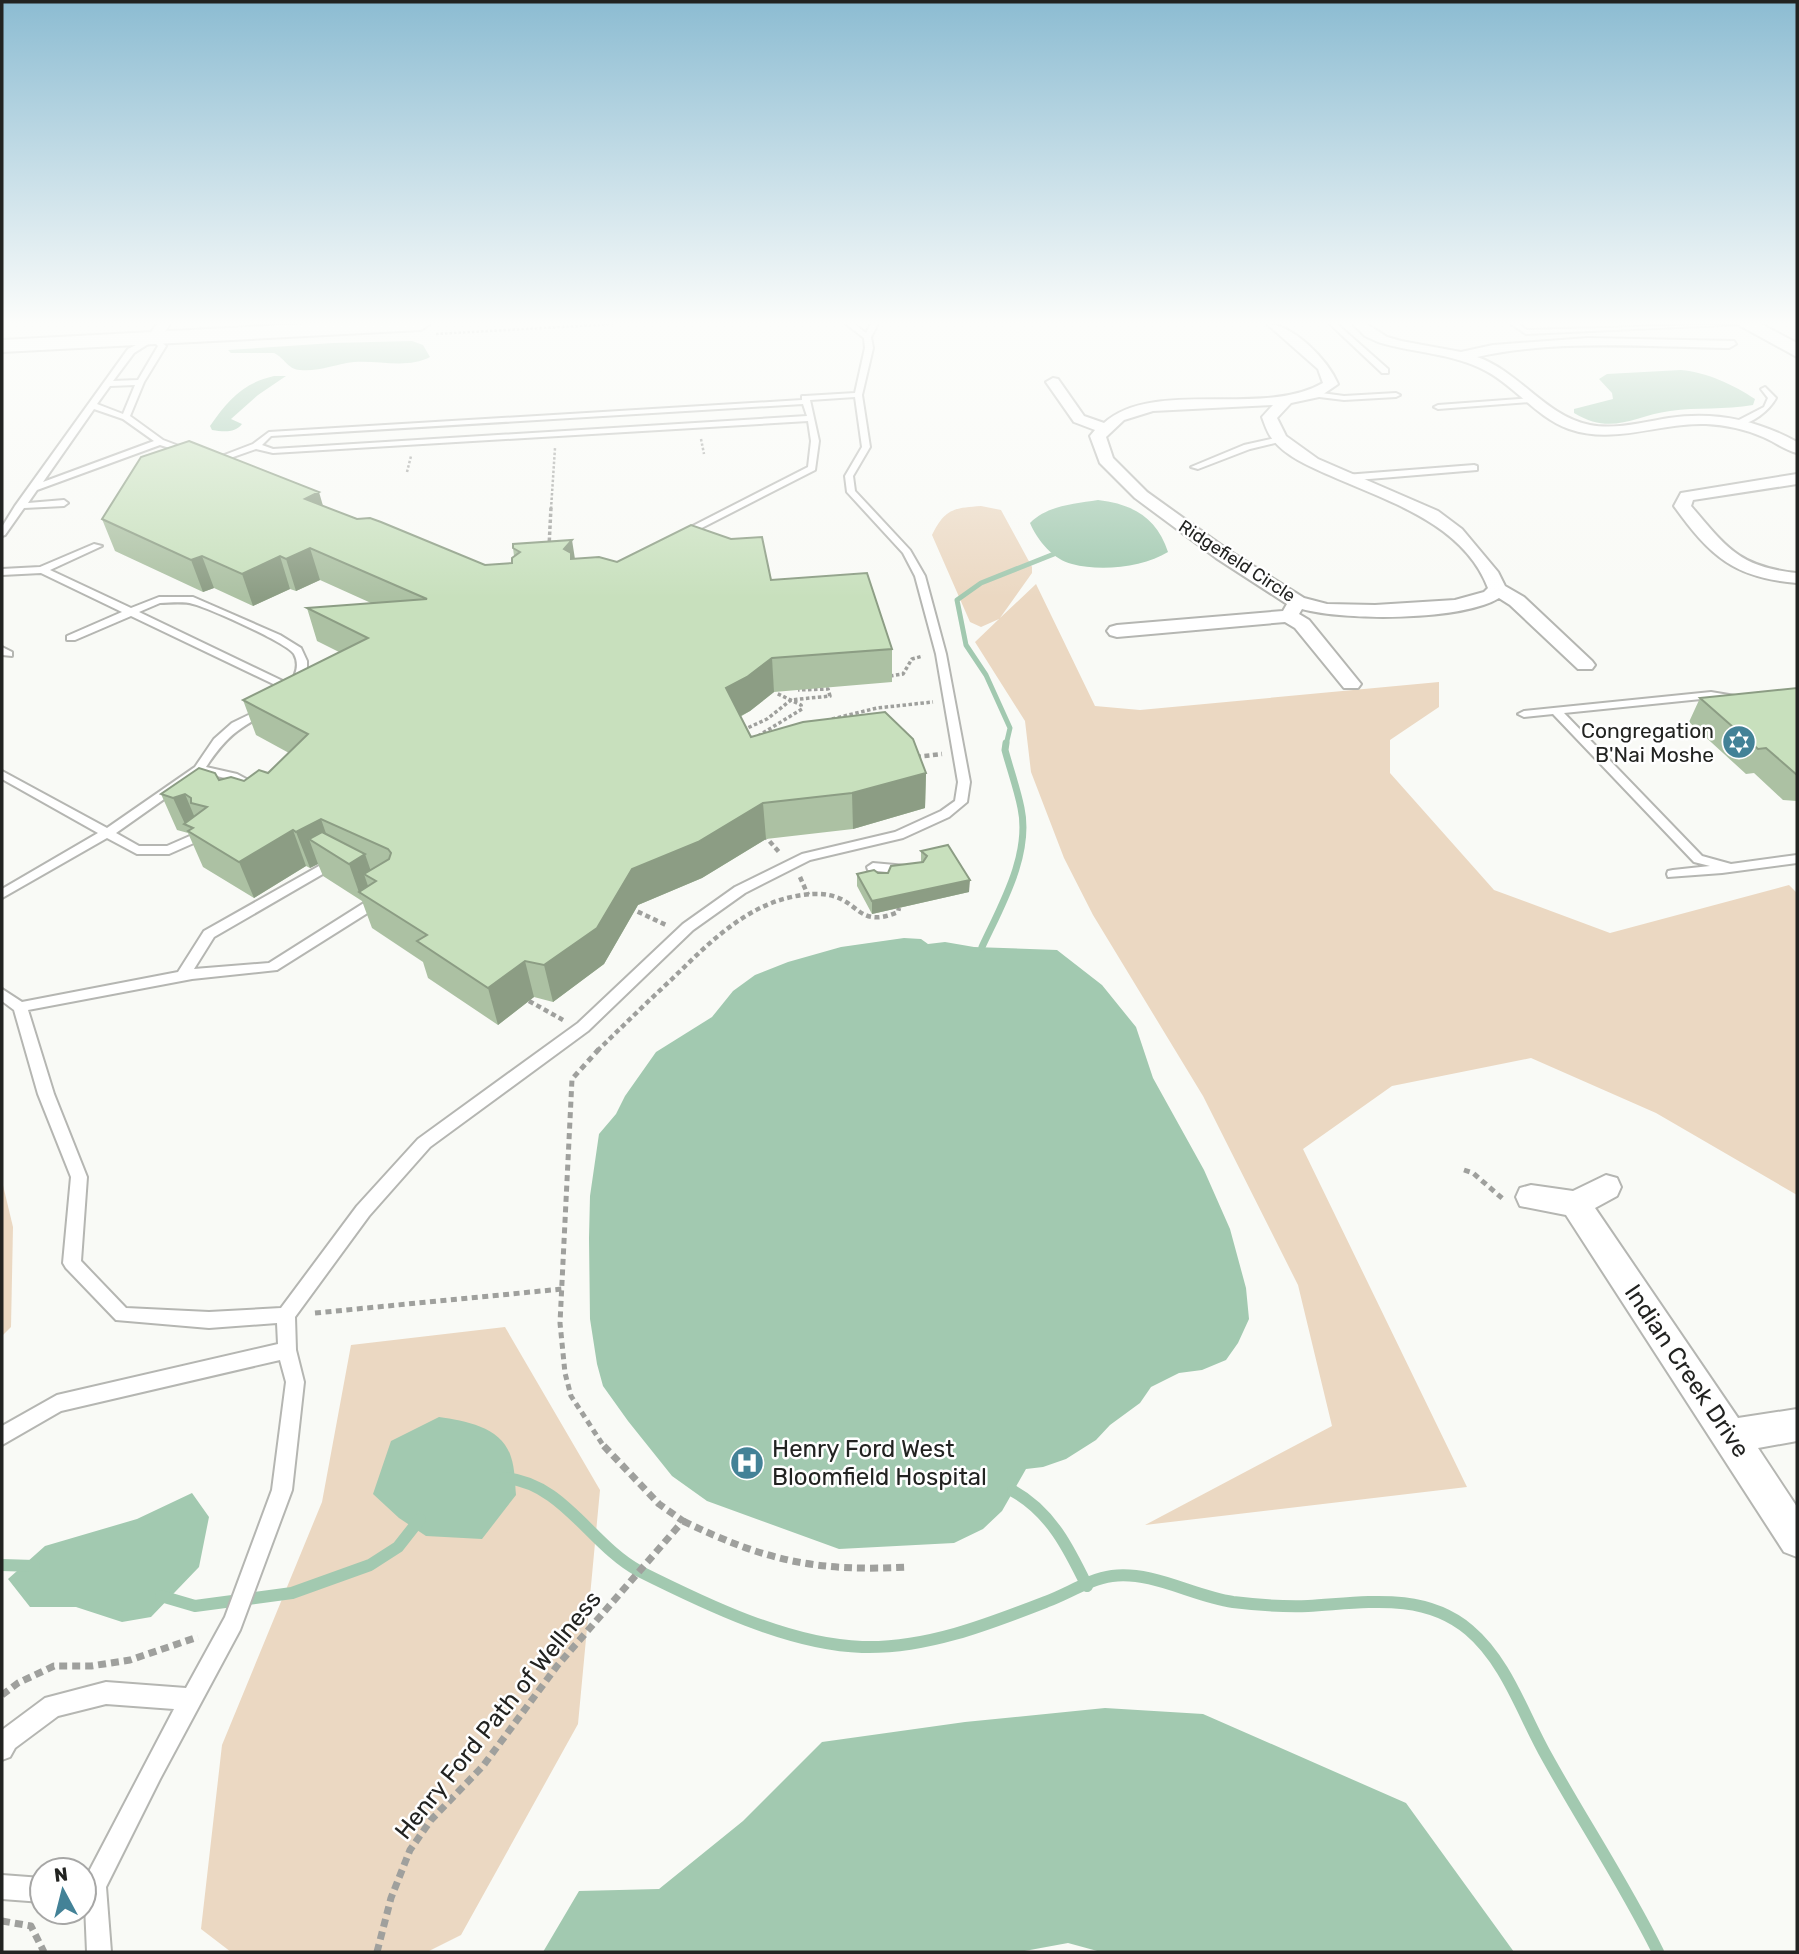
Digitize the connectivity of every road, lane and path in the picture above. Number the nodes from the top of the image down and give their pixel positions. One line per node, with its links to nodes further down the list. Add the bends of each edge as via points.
1 (84, 415): 25 (lane)
2 (121, 415): 10 (lane)
3 (585, 415): 17 (lane, via 269,434)
4 (861, 415): 41 (lane, via 866,447 849,476 851,492 907,552 920,576)
5 (1076, 415): 13 (street)
6 (1125, 415): 13 (street)
7 (1272, 415): 15 (street)
8 (1554, 415): 12 (street, via 1588,429 1609,431 1689,419)
9 (1754, 415): 12 (lane)
10 (126, 417): 16 (lane)
11 (811, 418): 14 (lane); 29 (lane, via 817,437 812,468)
12 (1740, 423): 18 (street, via 1770,432)
13 (1106, 429): 37 (street, Ridgefield Circle, via 1098,436 1106,460 1141,495)
14 (555, 433): 17 (lane, via 273,451); 31 (path)
15 (1280, 439): 21 (lane); 23 (street, via 1311,462)
16 (160, 442): 19 (lane); 25 (lane)
17 (256, 446): 19 (lane)
18 (1797, 448)
19 (210, 462): 20 (lane)
20 (223, 467)
21 (1195, 467)
22 (1474, 468): 23 (lane)
23 (1345, 478): 35 (street, via 1432,514 1456,533 1492,576)
24 (1797, 479): 34 (street, via 1688,496 1682,506 1730,562 1761,574)
25 (31, 489): 27 (lane)
26 (64, 503): 27 (lane)
27 (19, 506): 28 (lane)
28 (2, 533)
29 (669, 541)
30 (97, 546): 32 (lane)
31 (549, 552)
32 (42, 570): 33 (lane); 38 (lane)
33 (2, 572)
34 (1791, 577): 36 (street)
35 (1497, 589): 37 (street, Ridgefield Circle, via 1491,596 1456,606 1375,611); 42 (street, via 1517,601)
36 (1797, 594)
37 (1293, 609): 39 (street); 44 (street)
38 (130, 612): 40 (lane); 47 (lane); 47 (lane, via 159,600 193,600 276,637 297,650 302,661 302,674)
39 (1117, 631)
40 (71, 638)
41 (941, 654): 43 (path, via 912,659 903,674); 50 (lane)
42 (1585, 665)
43 (890, 676)
44 (1350, 684)
45 (798, 690): 48 (path, via 828,689 830,696)
46 (776, 693): 48 (path)
47 (283, 697): 58 (lane, via 236,725)
48 (791, 700): 54 (path, via 767,719); 55 (path, via 802,709 758,735)
49 (1745, 701): 51 (lane, via 1711,695)
50 (948, 702): 53 (path, via 877,708); 56 (lane)
51 (1556, 711): 52 (lane); 67 (lane, via 1698,859)
52 (1524, 714)
53 (827, 722)
54 (735, 732)
55 (761, 745)
56 (960, 754): 57 (path); 63 (lane, via 961,802 899,835)
57 (906, 758)
58 (199, 769): 60 (lane, via 246,784 248,798); 61 (lane)
59 (2, 774): 61 (lane)
60 (242, 804)
61 (106, 834): 62 (lane, via 137,850 169,850); 72 (lane)
62 (199, 836)
63 (857, 845): 66 (lane); 78 (lane, via 806,858 740,890 688,927)
64 (1797, 859): 67 (lane)
65 (347, 867): 74 (lane, via 335,861 209,934)
66 (873, 867): 68 (lane); 70 (lane)
67 (1731, 868): 69 (lane)
68 (913, 872)
69 (1672, 874)
70 (883, 880)
71 (381, 885): 74 (lane, via 393,891 272,967)
72 (2, 894)
73 (899, 908): 83 (path, via 893,914 869,919 838,897 808,895 750,911 723,930 579,1068 570,1085)
74 (183, 975): 77 (lane)
75 (2, 995): 77 (lane)
76 (529, 1001): 78 (path)
77 (20, 1007): 84 (lane, via 46,1094 79,1177 72,1263 122,1315 209,1320)
78 (579, 1029): 84 (lane, via 424,1143 363,1211)
79 (1464, 1170): 81 (path)
80 (1606, 1187): 82 (street)
81 (1519, 1201): 82 (street)
82 (1576, 1204): 88 (street, Indian Creek Drive)
83 (562, 1289): 84 (path); 89 (path, via 560,1323 571,1396 604,1447 659,1504)
84 (286, 1315): 85 (lane)
85 (287, 1350): 87 (lane, via 57,1403); 92 (lane, via 295,1382 282,1490)
86 (1797, 1424): 88 (street)
87 (2, 1436)
88 (1730, 1436): 90 (street, Indian Creek Drive)
89 (683, 1521): 91 (path, via 769,1557 873,1570); 103 (path, Henry Ford Path of Wellness, via 556,1666 483,1766 431,1820 410,1850)
90 (1797, 1539)
91 (909, 1567)
92 (233, 1623): 93 (path, via 130,1660 54,1666); 94 (lane)
93 (2, 1695)
94 (191, 1699): 95 (lane, via 106,1693 53,1706 7,1740); 96 (lane)
95 (2, 1749)
96 (98, 1870)
97 (2, 1888): 98 (lane)
98 (28, 1889)
99 (2, 1921): 101 (path, via 31,1926)
100 (95, 1926): 102 (lane)
101 (44, 1952)
102 (99, 1952)
103 (377, 1952)

